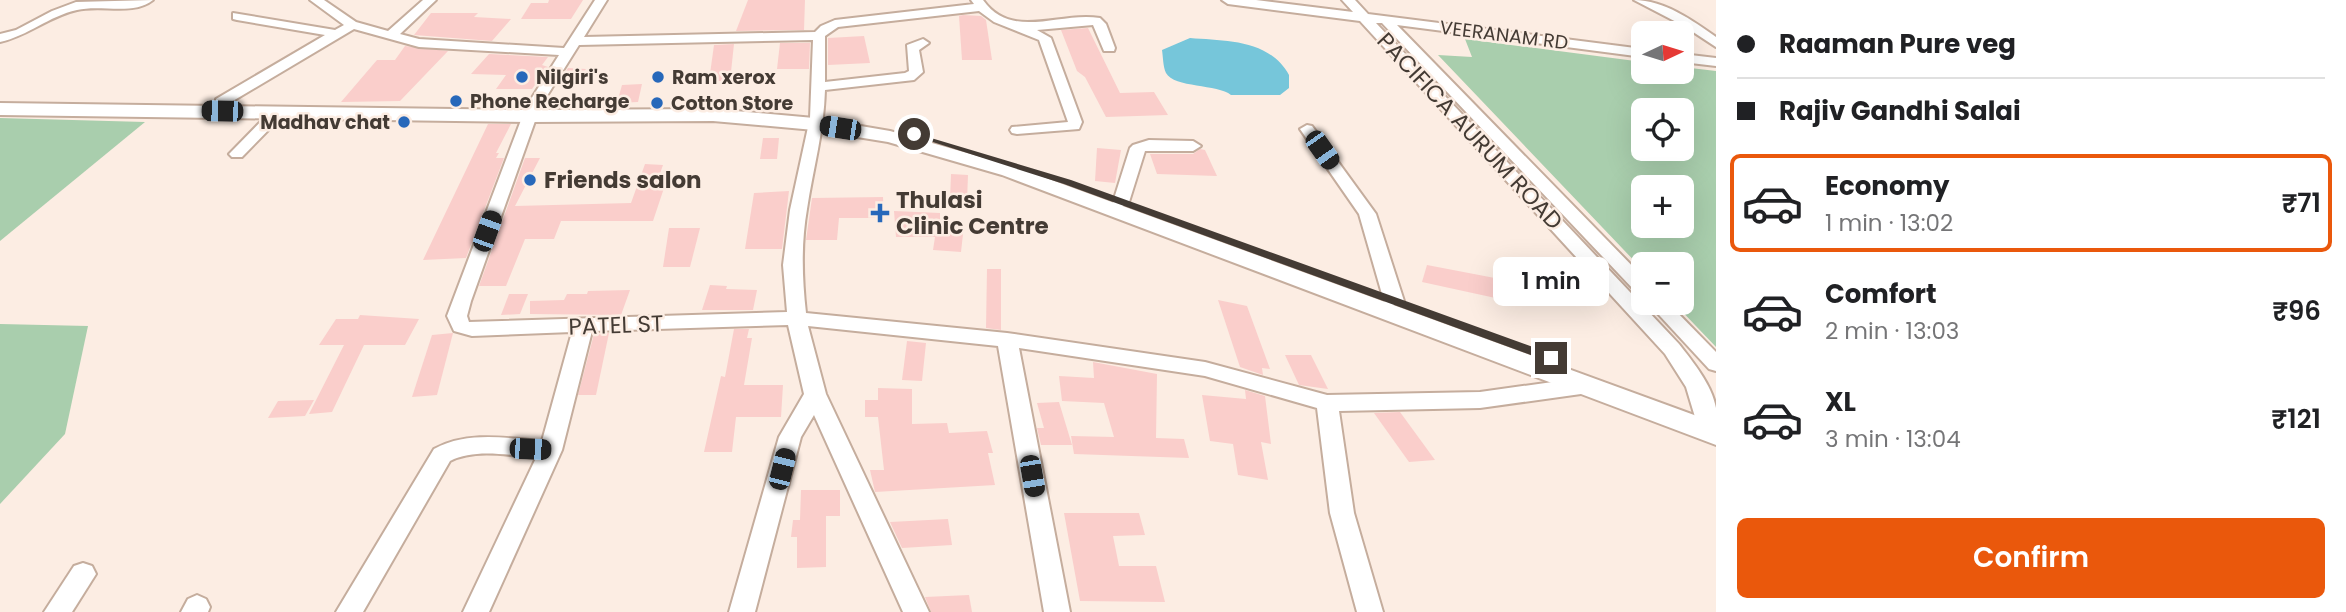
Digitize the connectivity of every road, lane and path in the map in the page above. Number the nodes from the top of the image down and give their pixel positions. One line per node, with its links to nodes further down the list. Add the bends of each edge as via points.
1 (147, 0): 18 (street, via 125,6 72,7 26,32)
2 (316, 0): 13 (street)
3 (430, 0): 16 (street)
4 (601, 0): 21 (street)
5 (1228, 0): 10 (street)
6 (1348, 0): 10 (street, PACIFICA AURUM ROAD)
7 (1640, 0): 20 (street, via 1688,23)
8 (979, 4): 9 (street); 14 (street)
9 (931, 6): 17 (street, via 835,24)
10 (1364, 8): 12 (street, PACIFICA AURUM ROAD); 48 (street, PACIFICA AURUM ROAD, via 1672,349 1691,373)
11 (237, 16): 15 (street)
12 (1385, 20): 23 (street, VEERANAM RD); 38 (street, PACIFICA AURUM ROAD)
13 (352, 25): 15 (street); 16 (street)
14 (1015, 27): 22 (street, via 1096,21); 34 (street, via 1047,41 1075,125)
15 (338, 34): 28 (street)
16 (390, 36): 21 (street, via 419,43)
17 (819, 36): 21 (street); 26 (street)
18 (0, 38)
19 (923, 43): 26 (street, via 912,48 916,72 909,77)
20 (1716, 43)
21 (570, 47): 30 (street)
22 (1109, 48)
23 (1631, 51)
24 (1694, 59): 25 (street)
25 (1716, 62)
26 (818, 86): 32 (street)
27 (0, 99): 28 (main road)
28 (221, 102): 30 (main road)
29 (0, 108): 31 (main road)
30 (531, 111): 31 (main road); 32 (main road); 42 (street, PATEL ST, via 457,316 461,326 472,329)
31 (278, 112): 36 (street)
32 (816, 121): 37 (main road, via 931,138); 41 (street, via 792,265); 45 (main road, via 912,141 1009,171)
33 (1307, 129): 39 (street, via 1367,214)
34 (1017, 130)
35 (1193, 146): 37 (street, via 1138,148)
36 (237, 154)
37 (1121, 202): 39 (main road)
38 (1631, 276)
39 (1394, 301): 48 (main road)
40 (1669, 315): 44 (street)
41 (797, 318): 42 (street, PATEL ST); 43 (street, PATEL ST); 46 (street)
42 (583, 327): 49 (street)
43 (1007, 340): 47 (street, PATEL ST, via 1205,369); 56 (street)
44 (1716, 364)
45 (1581, 386): 47 (street, PATEL ST, via 1480,400); 48 (main road)
46 (815, 394): 54 (street, via 790,437); 55 (street)
47 (1327, 403): 57 (street, via 1342,513)
48 (1712, 424)
49 (551, 450): 52 (street, via 447,450); 53 (street)
50 (83, 574): 51 (street)
51 (57, 612)
52 (349, 612)
53 (476, 612)
54 (742, 612)
55 (916, 612)
56 (1056, 612)
57 (1370, 612)

